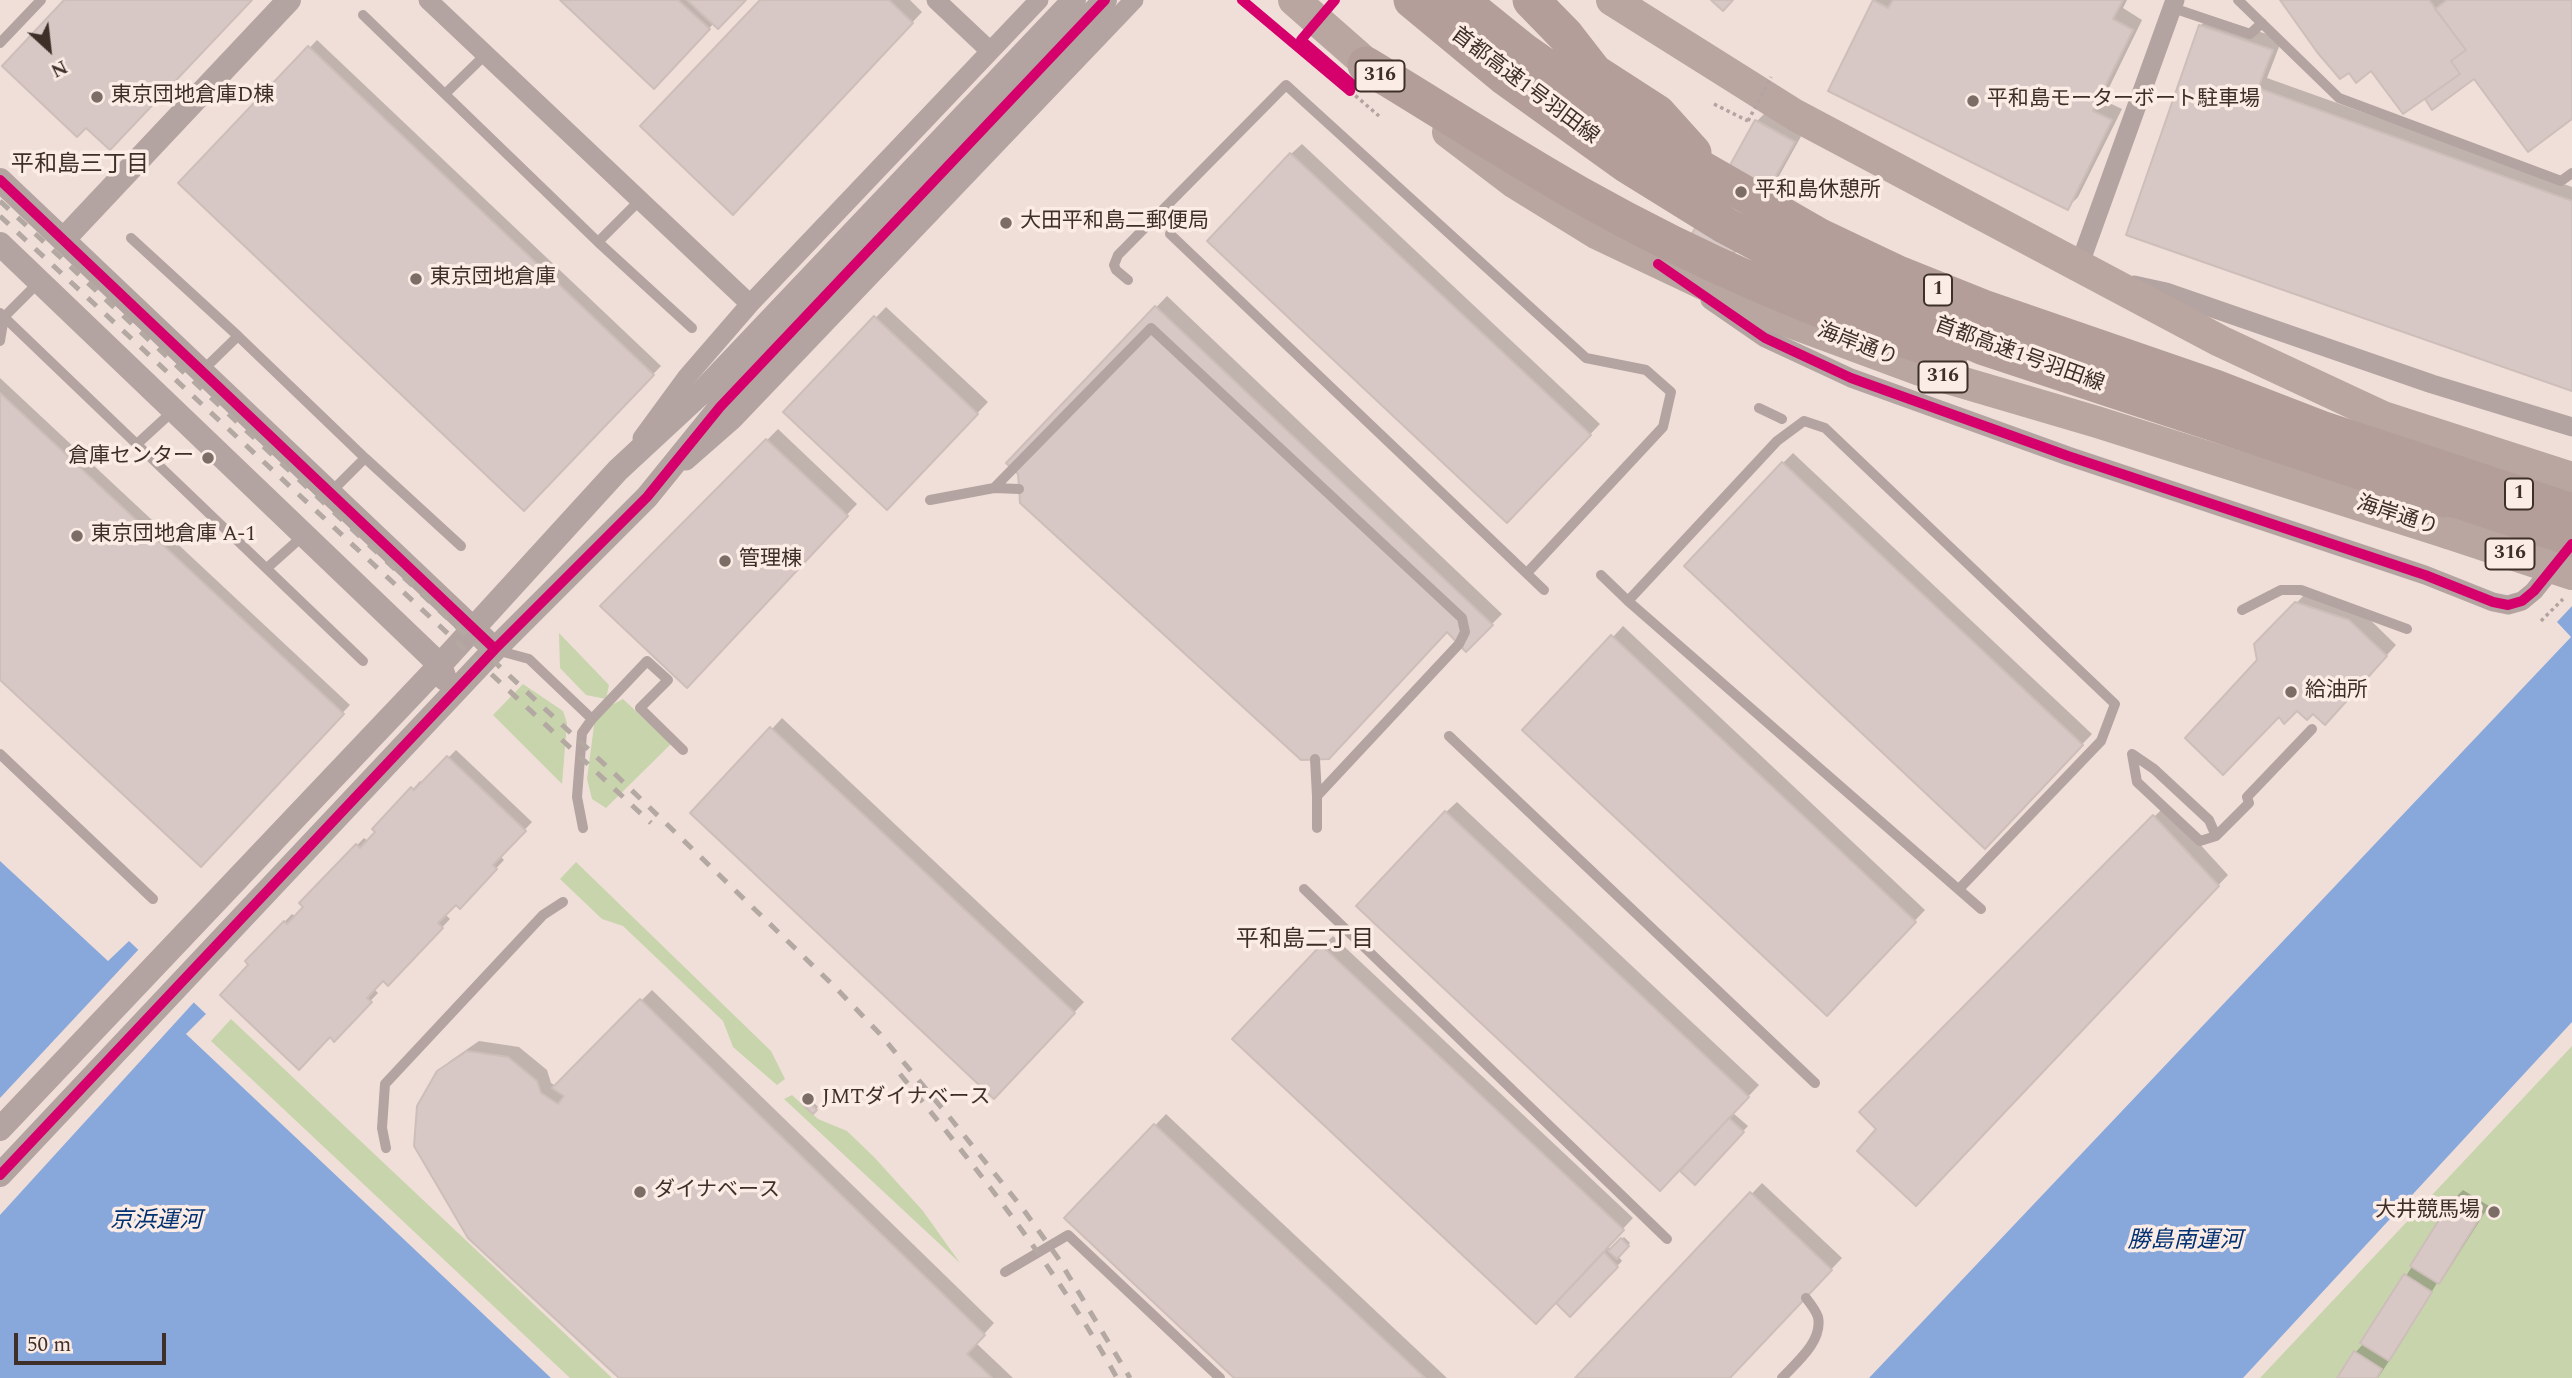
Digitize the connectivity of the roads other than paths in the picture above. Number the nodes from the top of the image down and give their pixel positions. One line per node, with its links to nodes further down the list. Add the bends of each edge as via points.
1 (41, 0): 19 (lane)
2 (289, 0): 32 (street)
3 (428, 0): 21 (street)
4 (936, 0): 20 (street)
5 (1039, 0): 20 (street)
6 (1074, 0): 28 (street)
7 (1105, 0): 28 (street)
8 (1134, 0): 60 (street, via 734,419)
9 (1294, 0): 23 (main road, 海岸通り / 316)
10 (1412, 0): 46 (highway, 首都高速1号羽田線 / 1, via 1505,77 1626,164 1726,226 1811,271 1984,347)
11 (1460, 0): 26 (highway, 首都高速1号羽田線 / 1, via 1523,51 1644,136)
12 (1479, 0): 22 (highway)
13 (1531, 0): 22 (highway)
14 (1612, 0): 36 (main road, 海岸通り / 316, via 1795,115)
15 (2238, 0): 18 (lane)
16 (2174, 4): 18 (lane, via 2250,34); 36 (street)
17 (363, 16): 24 (lane)
18 (2262, 23): 25 (lane, via 2339,98 2561,181)
19 (0, 43)
20 (989, 50): 39 (street)
21 (485, 55): 24 (lane); 29 (street)
22 (1594, 72): 26 (highway, via 1657,113)
23 (1358, 78): 35 (main road, 海岸通り / 316, via 1442,127 1515,183 1596,233); 46 (highway, 1, via 1730,272 1872,330 2052,385)
24 (444, 94): 33 (lane)
25 (2572, 173)
26 (1712, 176): 47 (highway, 首都高速1号羽田線 / 1, via 1898,274)
27 (0, 180): 32 (street)
28 (907, 192): 54 (street); 60 (street)
29 (640, 200): 33 (lane); 39 (street)
30 (1170, 234): 67 (lane)
31 (131, 237): 43 (lane)
32 (63, 240): 45 (street)
33 (598, 242): 41 (lane)
34 (0, 244): 38 (street)
35 (1658, 264): 58 (main road, 海岸通り / 316, via 1763,312 1920,370 2097,422); 64 (street, via 1765,338 1851,378 2425,575 2493,603 2522,601)
36 (2090, 272): 51 (street, via 2166,292); 58 (main road, 海岸通り / 316, via 2220,341 2383,417)
37 (1128, 280): 67 (lane, via 1116,270 1118,256 1286,85 1586,358 1646,370 1671,392 1663,427)
38 (40, 282): 40 (lane); 49 (street)
39 (750, 304): 54 (street, via 686,378)
40 (2, 315): 44 (lane); 52 (lane)
41 (692, 328)
42 (2124, 332): 47 (highway, via 2158,348)
43 (238, 337): 45 (lane); 53 (lane)
44 (0, 341)
45 (202, 371): 59 (street)
46 (2094, 384): 58 (highway, 首都高速1号羽田線 / 1)
47 (2215, 388): 58 (highway, 首都高速1号羽田線 / 1)
48 (1759, 408): 50 (lane)
49 (174, 410): 52 (lane); 63 (street)
50 (1782, 419)
51 (2572, 427)
52 (137, 444): 66 (lane)
53 (365, 458): 59 (lane); 65 (lane)
54 (618, 470): 73 (street)
55 (2572, 478): 58 (main road, 海岸通り / 316)
56 (994, 488): 57 (lane); 61 (lane); 85 (lane, via 1151,328 1462,618 1465,632 1459,644)
57 (1019, 489)
58 (2461, 489): 62 (highway, 首都高速1号羽田線 / 1); 64 (highway, 首都高速1号羽田線 / 1); 69 (main road, 海岸通り / 316, bridge)
59 (330, 493): 73 (street)
60 (646, 496): 75 (street)
61 (930, 500)
62 (2572, 512)
63 (304, 534): 66 (lane); 77 (street)
64 (2572, 543)
65 (461, 546)
66 (267, 568): 76 (lane)
67 (1527, 573): 70 (lane)
68 (1601, 575): 71 (lane)
69 (2567, 587)
70 (1544, 590)
71 (1628, 601): 90 (lane); 90 (lane, via 1777,441 1804,421 1825,428 2115,704 2101,741)
72 (2242, 610): 74 (lane, via 2281,590 2301,590)
73 (474, 628): 75 (street); 77 (street)
74 (2407, 629)
75 (495, 649): 78 (street); 79 (lane, via 529,659)
76 (363, 661)
77 (440, 665): 78 (street); 95 (street)
78 (451, 696): 97 (street)
79 (592, 719): 82 (lane, via 648,661 667,680 640,708); 86 (lane, via 582,733 577,797)
80 (2312, 729): 88 (lane)
81 (1449, 736): 94 (lane)
82 (683, 750)
83 (0, 754): 91 (lane)
84 (1315, 759): 85 (lane)
85 (1317, 796): 87 (lane)
86 (583, 828)
87 (1317, 828)
88 (2216, 836): 88 (lane, via 2200,841 2137,782 2132,754 2209,820)
89 (1304, 889): 98 (lane)
90 (1959, 889): 93 (lane)
91 (153, 899)
92 (563, 902): 96 (lane, via 543,915 385,1084 382,1117)
93 (1981, 909)
94 (1815, 1083)
95 (0, 1129)
96 (386, 1148)
97 (0, 1175)
98 (1667, 1239)
99 (1005, 1272): 101 (lane, via 1068,1236)
100 (1806, 1297): 102 (lane, via 1818,1316 1817,1335)
101 (1220, 1378)
102 (1782, 1378)

